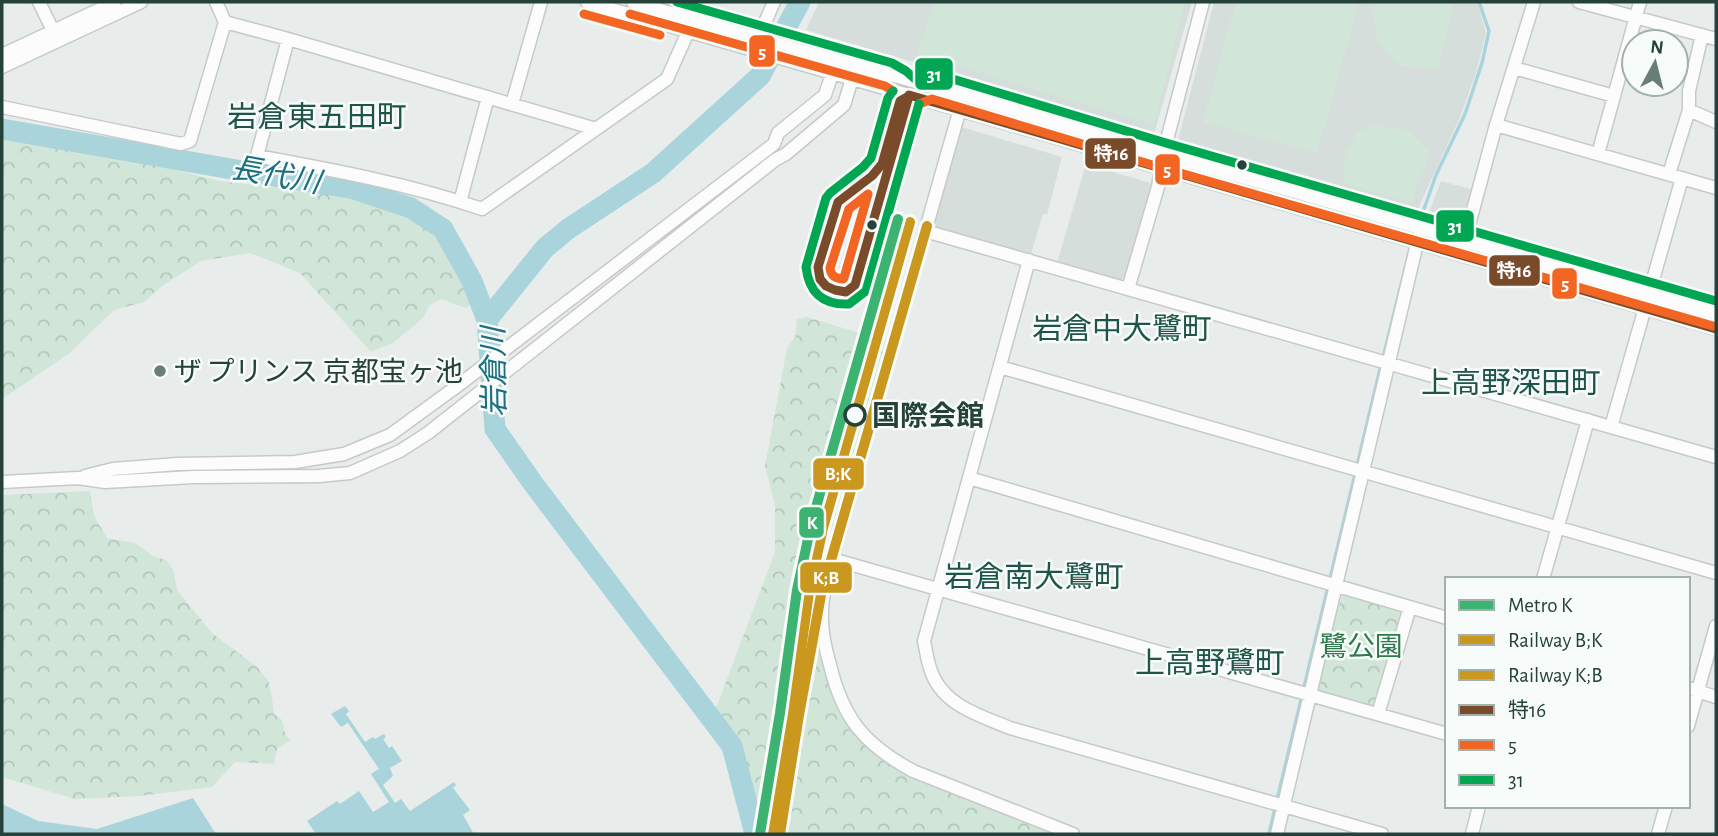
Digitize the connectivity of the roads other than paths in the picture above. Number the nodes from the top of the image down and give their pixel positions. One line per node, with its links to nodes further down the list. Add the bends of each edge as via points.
1 (39, 2): 17 (street)
2 (115, 2): 17 (street)
3 (141, 2): 17 (street)
4 (216, 2): 14 (street)
5 (541, 2): 30 (street)
6 (587, 2): 15 (street)
7 (633, 2): 15 (street)
8 (774, 2): 20 (street)
9 (1203, 2): 38 (street)
10 (1534, 2): 25 (street)
11 (1579, 2): 13 (street)
12 (1640, 2): 13 (street)
13 (1636, 17): 16 (street); 28 (street)
14 (225, 22): 18 (street); 31 (street, via 190,141 181,144)
15 (692, 25): 20 (street); 36 (street, via 667,79)
16 (1702, 35): 19 (street); 33 (street)
17 (55, 36): 21 (street); 23 (street)
18 (288, 38): 29 (street); 42 (street, via 257,156 361,175)
19 (1716, 39)
20 (759, 43): 24 (street)
21 (2, 55)
22 (856, 65): 24 (street); 26 (street); 27 (street)
23 (2, 67)
24 (835, 67): 26 (street); 60 (street, via 825,95 779,133 774,144 390,435 344,453 295,462 177,464 113,469)
25 (1514, 68): 28 (street); 35 (street)
26 (851, 78): 32 (street); 60 (street, via 844,104 806,138 400,451 350,473 319,476 105,482)
27 (964, 95): 32 (street); 38 (street)
28 (1614, 96): 37 (street)
29 (488, 97): 30 (street); 42 (street)
30 (512, 104): 36 (street)
31 (2, 107)
32 (960, 110): 39 (street); 44 (street)
33 (1689, 110): 34 (street); 40 (street)
34 (1716, 122)
35 (1496, 125): 37 (street); 45 (street)
36 (596, 130): 42 (street, via 482,209)
37 (1598, 154): 40 (street)
38 (1163, 155): 39 (street); 43 (street)
39 (1161, 169): 46 (street); 49 (street)
40 (1676, 176): 41 (street); 50 (street)
41 (1716, 188)
42 (460, 202)
43 (1421, 229): 45 (street); 46 (street)
44 (925, 230): 48 (street); 64 (street)
45 (1465, 241): 47 (street); 50 (street)
46 (1418, 243): 47 (street); 54 (street)
47 (1460, 256): 51 (street)
48 (1029, 260): 49 (street); 55 (street)
49 (1128, 289): 54 (street)
50 (1649, 295): 51 (street); 52 (street)
51 (1645, 309): 53 (street); 57 (street)
52 (1716, 314)
53 (1716, 329)
54 (1389, 363): 56 (street); 59 (street)
55 (1000, 367): 59 (street); 61 (street)
56 (1588, 420): 57 (street); 63 (street)
57 (1611, 427): 58 (street)
58 (1716, 457)
59 (1363, 472): 63 (street); 67 (street)
60 (78, 478): 62 (street)
61 (969, 478): 67 (street); 68 (street)
62 (2, 482)
63 (1558, 528): 65 (street); 66 (street)
64 (832, 559): 68 (street); 81 (street, via 822,612 825,647 845,710 872,745 913,771)
65 (1716, 573)
66 (1545, 577)
67 (1336, 585): 69 (street); 73 (street)
68 (938, 589): 73 (street); 78 (street, via 924,641 930,671 944,694 966,710 1010,728)
69 (1409, 607): 70 (street); 76 (street)
70 (1445, 617)
71 (1716, 626): 72 (street)
72 (1693, 690): 74 (street); 75 (street)
73 (1310, 695): 76 (street); 78 (street)
74 (1716, 697)
75 (1690, 712)
76 (1378, 714): 77 (street)
77 (1445, 733)
78 (1283, 805): 82 (street); 83 (street)
79 (1478, 808): 84 (street)
80 (1665, 808): 85 (street)
81 (1073, 834)
82 (1276, 834)
83 (1382, 834)
84 (1472, 834)
85 (1658, 834)

